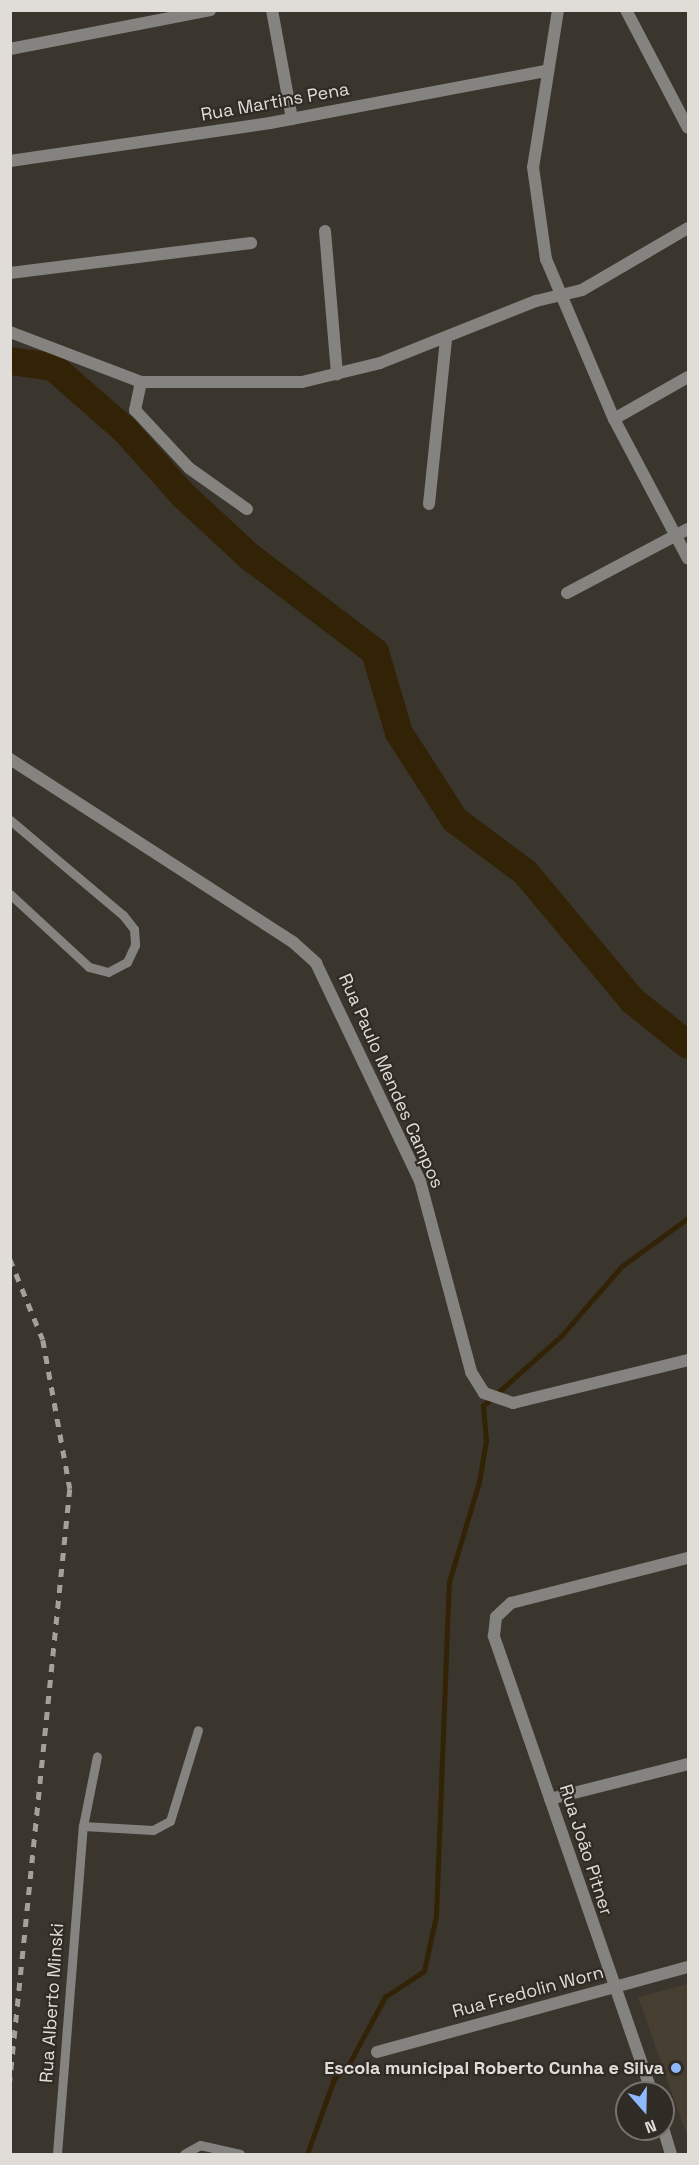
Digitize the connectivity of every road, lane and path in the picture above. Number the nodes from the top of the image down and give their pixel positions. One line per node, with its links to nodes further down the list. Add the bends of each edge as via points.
1 (210, 10): 5 (street)
2 (272, 10): 7 (street)
3 (558, 10): 6 (street)
4 (626, 10): 8 (street)
5 (10, 49)
6 (545, 71): 7 (street, Rua Martins Pena); 14 (street, via 533,167 540,232)
7 (292, 119): 9 (street, Rua Martins Pena)
8 (688, 128)
9 (10, 161)
10 (688, 228): 14 (street, via 582,290)
11 (326, 231): 17 (street)
12 (251, 243): 13 (street)
13 (10, 273)
14 (560, 293): 16 (street); 20 (street)
15 (10, 332): 19 (street)
16 (446, 340): 17 (street); 21 (street)
17 (337, 375): 19 (street, via 269,384)
18 (688, 377): 20 (street)
19 (141, 382): 22 (street, via 135,410 189,468)
20 (614, 419): 24 (street)
21 (429, 504)
22 (247, 509)
23 (688, 529): 24 (street)
24 (676, 535): 25 (street); 26 (street)
25 (688, 559)
26 (567, 592)
27 (10, 759): 30 (street, Rua Paulo Mendes Campos, via 294,943 316,963 420,1181 471,1372 484,1393 498,1401 531,1399)
28 (10, 820): 29 (lane, via 123,915 134,929 135,945 127,962 108,972 89,967)
29 (10, 894)
30 (688, 1360)
31 (688, 1558): 35 (street, Rua João Pitner, via 511,1603 496,1617 494,1636)
32 (198, 1730): 36 (lane, via 170,1821 153,1830)
33 (97, 1756): 36 (lane, Rua Alberto Minski)
34 (688, 1764): 35 (street)
35 (550, 1799): 38 (street, Rua João Pitner)
36 (82, 1826): 41 (lane, Rua Alberto Minski)
37 (688, 1967): 38 (street, Rua Fredolin Worn)
38 (613, 1988): 39 (street, Rua Fredolin Worn); 40 (street, Rua João Pitner)
39 (377, 2052)
40 (648, 2081)
41 (57, 2154)
42 (184, 2154): 43 (lane, via 200,2145)
43 (240, 2154)

